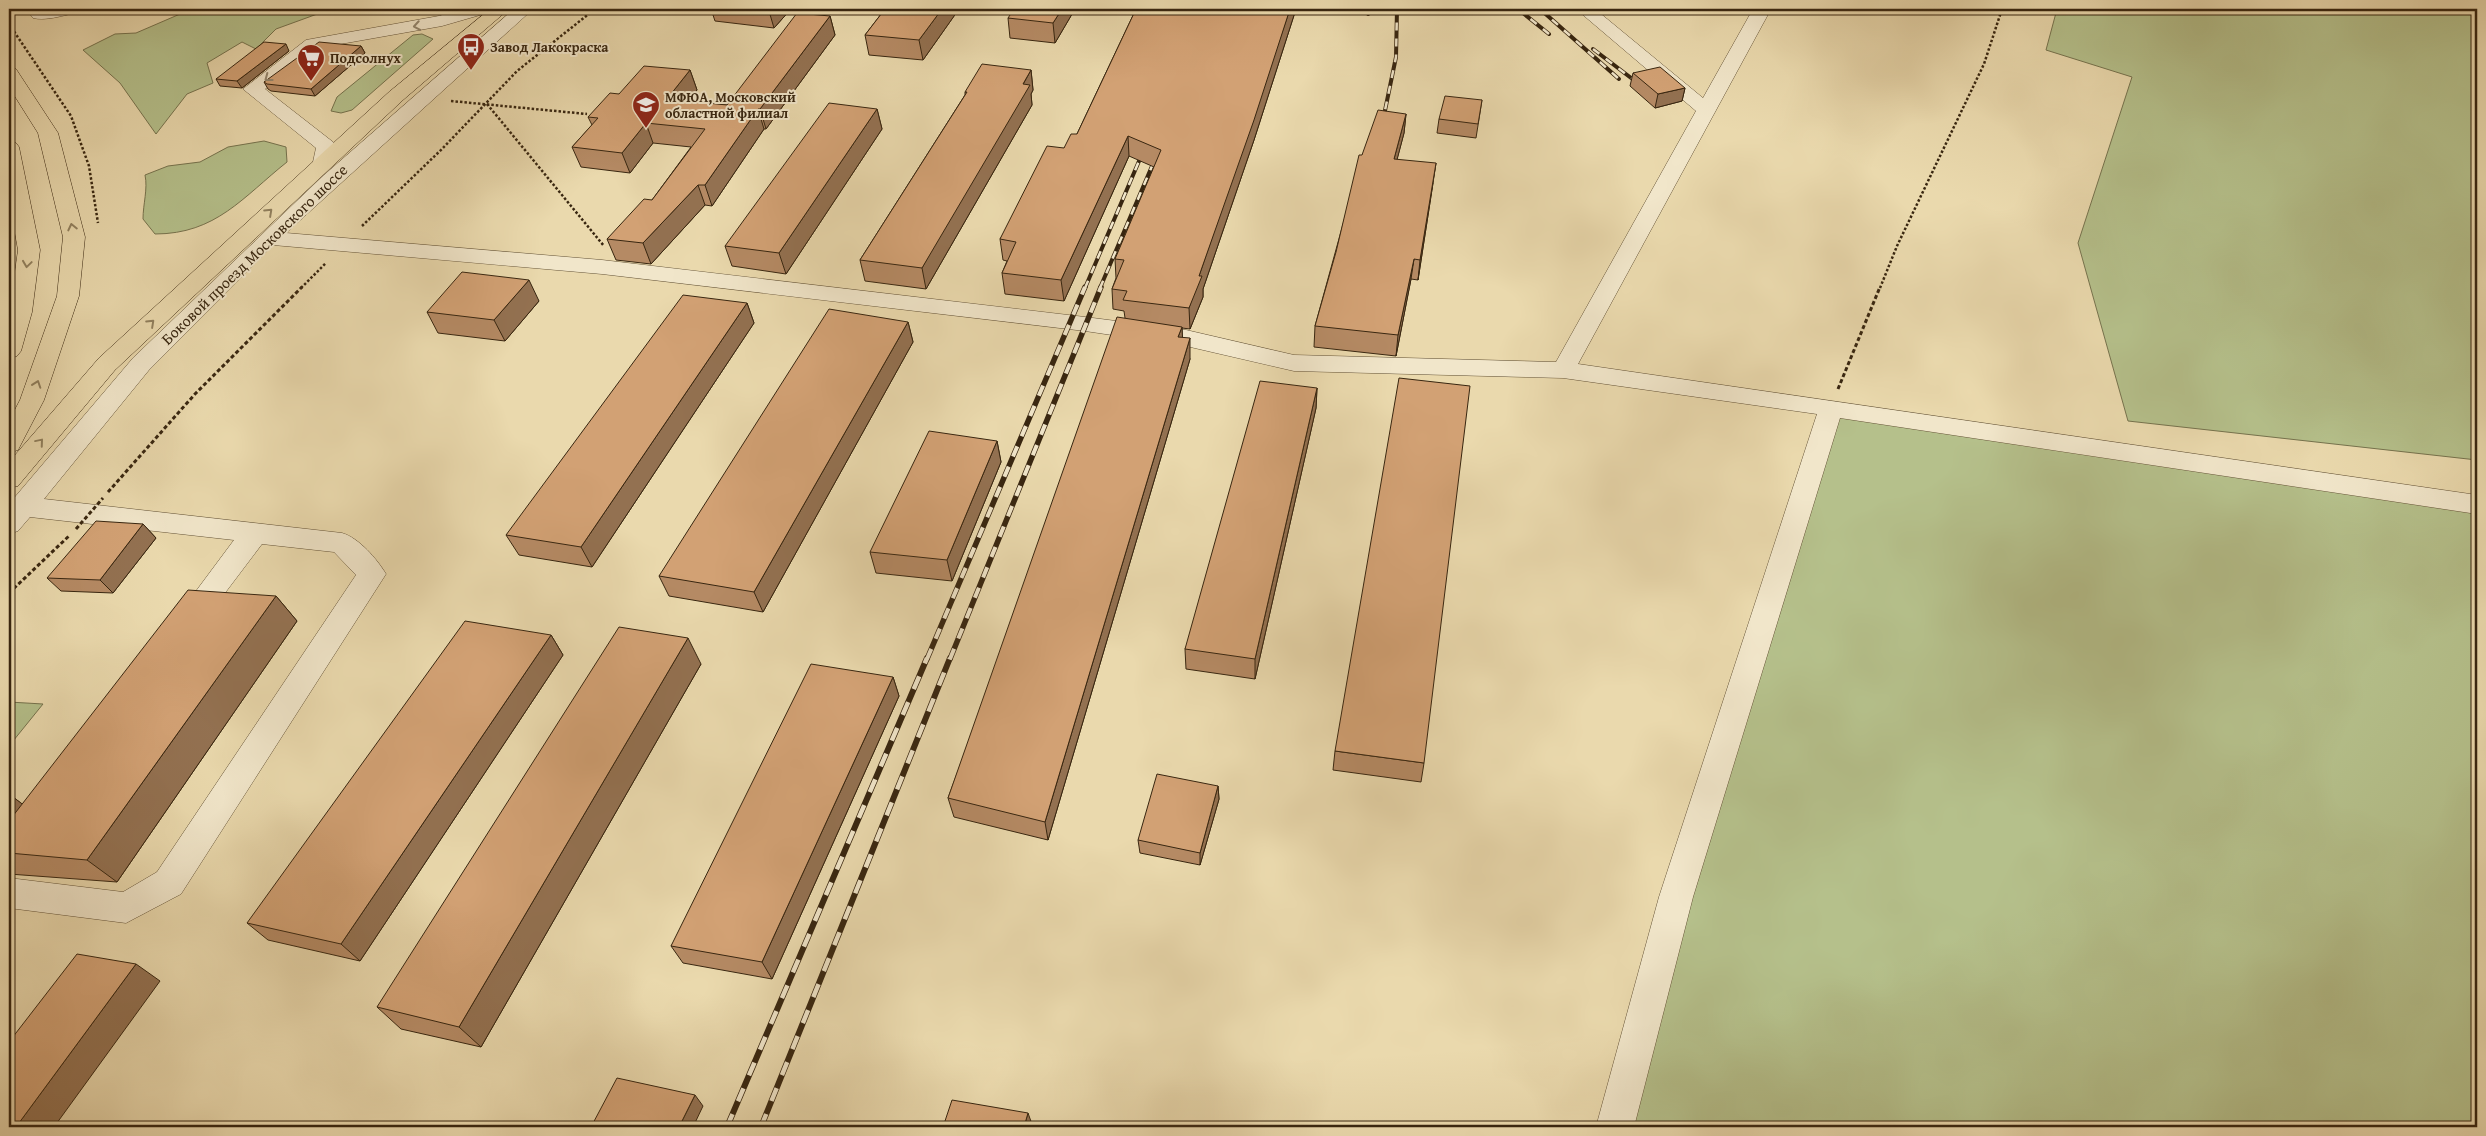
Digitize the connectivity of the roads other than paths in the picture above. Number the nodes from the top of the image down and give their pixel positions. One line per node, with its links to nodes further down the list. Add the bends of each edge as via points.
1 (68, 9): 7 (street)
2 (481, 9): 11 (street, one-way to 11, via 442,21 312,44 253,89 326,146)
3 (500, 9): 11 (main road)
4 (524, 9): 12 (street, Боковой проезд Московского шоссе)
5 (1584, 9): 9 (street)
6 (1762, 9): 9 (street)
7 (39, 14)
8 (9, 73): 16 (main road, one-way to 8, via 32,400 68,296 74,237 48,133)
9 (1707, 111): 14 (street)
10 (9, 147): 13 (main road, one-way to 13, via 29,250 20,312)
11 (323, 162): 17 (main road, one-way to 11, via 107,364)
12 (268, 238): 14 (street, via 596,267 1084,324 1186,338 1294,363); 19 (street, Боковой проезд Московского шоссе, via 141,364)
13 (9, 351)
14 (1563, 370): 15 (street)
15 (1830, 408): 18 (street); 23 (street, via 1676,897)
16 (9, 444)
17 (9, 479)
18 (2477, 505)
19 (15, 515): 20 (street)
20 (256, 532): 21 (street); 22 (street, via 342,543 372,574 169,883 126,908)
21 (172, 642)
22 (9, 893)
23 (1615, 1127)

